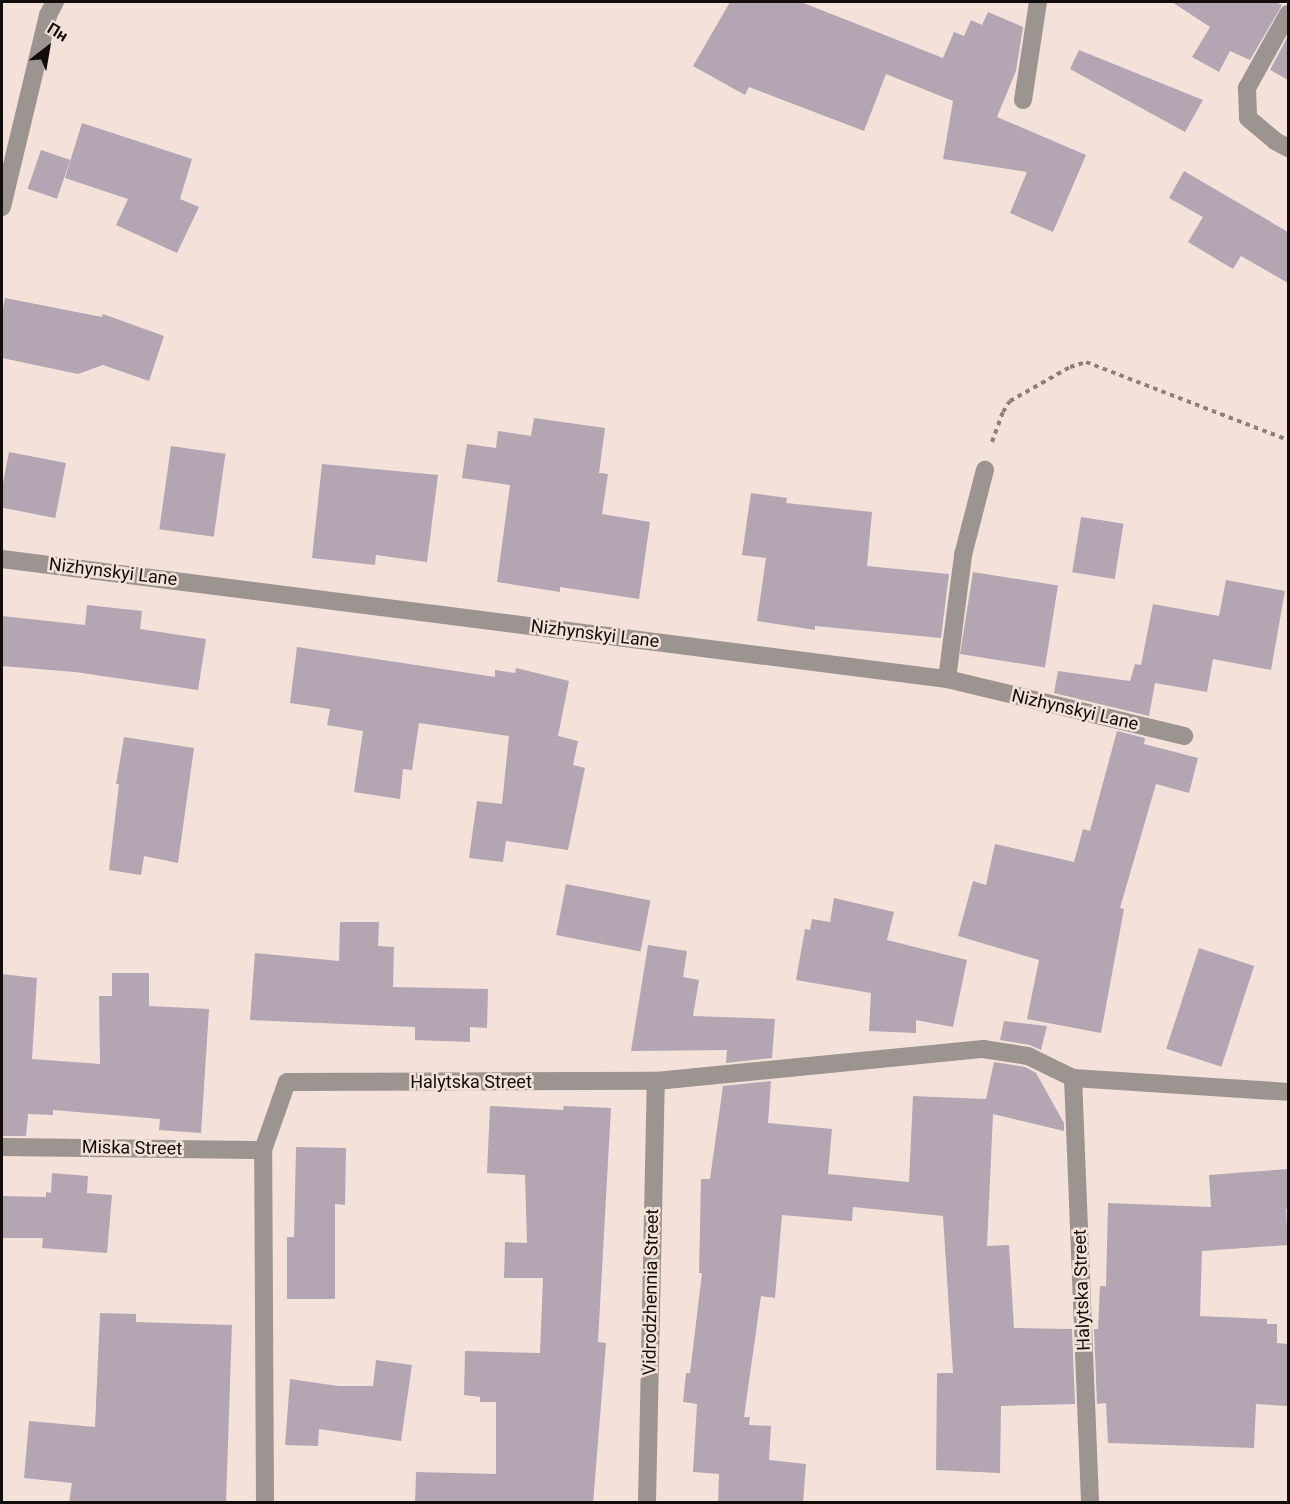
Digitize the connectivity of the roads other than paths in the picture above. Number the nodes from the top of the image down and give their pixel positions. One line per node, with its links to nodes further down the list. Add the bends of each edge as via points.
1 (55, 2): 6 (street, via 48,15)
2 (1038, 2): 4 (street)
3 (1288, 14): 5 (street, via 1247,88 1248,118)
4 (1023, 100)
5 (1288, 148)
6 (2, 207)
7 (985, 470): 9 (street, via 963,555)
8 (2, 559): 9 (street, Nizhynskyi Lane)
9 (947, 679): 10 (street, Nizhynskyi Lane)
10 (1184, 736)
11 (1073, 1078): 12 (street, Halytska Street, via 1028,1056 983,1048); 13 (street, Halytska Street); 18 (street, Halytska Street)
12 (656, 1081): 15 (street, Halytska Street, via 287,1082); 17 (street, Vidrodzhennia Street)
13 (1288, 1092)
14 (2, 1147): 15 (street, Miska Street)
15 (263, 1150): 16 (street, Halytska Street)
16 (265, 1503)
17 (647, 1503)
18 (1090, 1503)

